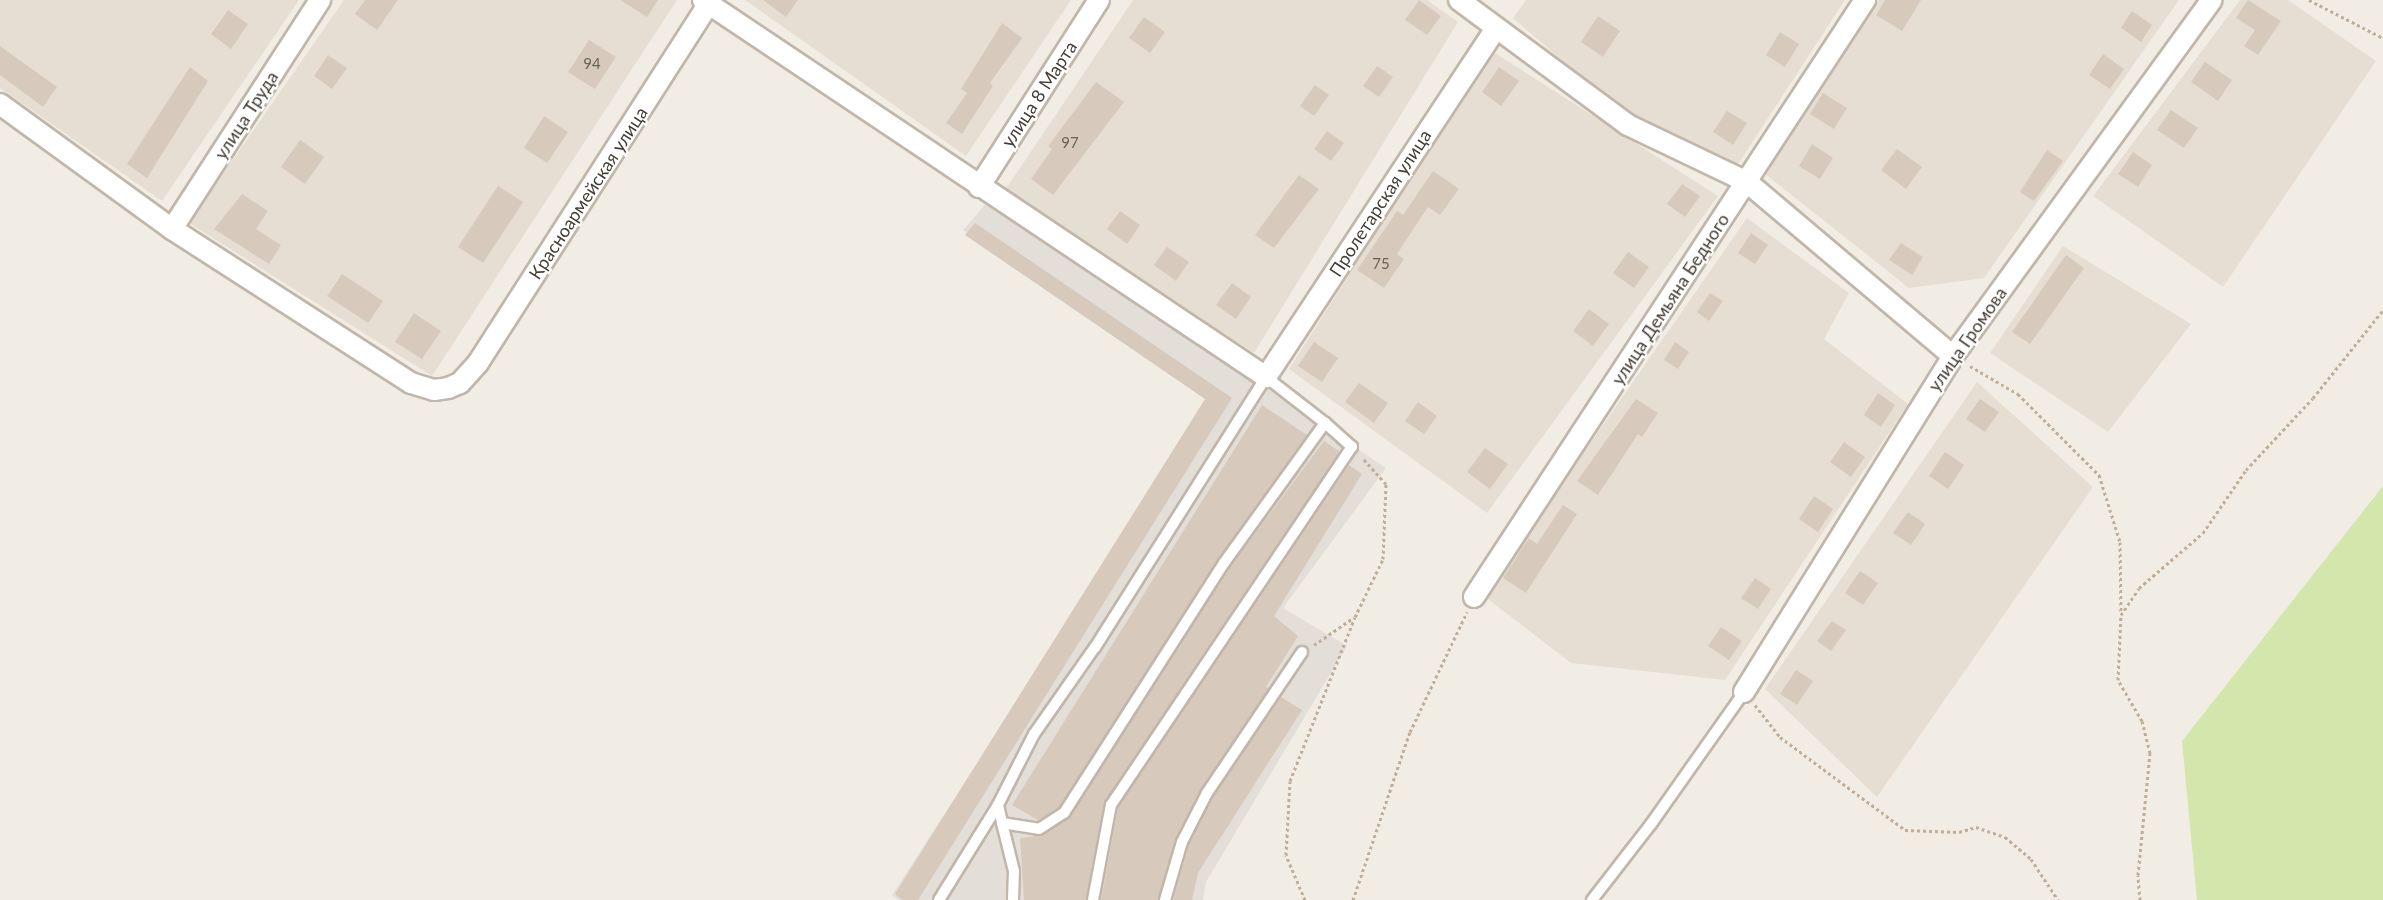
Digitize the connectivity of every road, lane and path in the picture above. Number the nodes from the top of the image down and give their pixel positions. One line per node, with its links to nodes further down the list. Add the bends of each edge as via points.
1 (320, 0): 13 (street, улица Труда)
2 (1099, 0): 12 (street, улица 8 Марта)
3 (1864, 0): 11 (street, улица Демьяна Бедного)
4 (2212, 0): 15 (street, улица Громова)
5 (2309, 0): 9 (path)
6 (708, 1): 12 (street); 13 (street, Красноармейская улица, via 478,363 460,383 434,390 411,384)
7 (1470, 2): 8 (street)
8 (1495, 30): 11 (street, via 1628,125); 16 (street, Пролетарская улица)
9 (2383, 38)
10 (0, 104): 13 (street)
11 (1746, 182): 15 (street); 19 (street, улица Демьяна Бедного)
12 (979, 187): 16 (street)
13 (172, 229)
14 (2383, 310): 20 (path, via 2313,398 2246,470 2203,533 2139,588)
15 (1953, 356): 20 (path, via 2018,394 2099,475 2120,542); 23 (street, улица Громова)
16 (1266, 377): 17 (lane); 24 (lane, via 1034,734)
17 (1325, 423): 18 (lane); 25 (lane, via 1224,563 1064,813 1039,829)
18 (1352, 447): 21 (path, via 1386,484 1388,511 1383,558); 28 (lane, via 1111,805)
19 (1474, 597): 31 (path, via 1410,732)
20 (2121, 615): 34 (path, via 2118,680 2142,721 2150,753 2138,875)
21 (1354, 617): 22 (path); 30 (path, via 1290,781 1286,855)
22 (1302, 652): 29 (lane, via 1207,793 1182,843)
23 (1744, 692): 32 (lane); 33 (path, via 1780,737 1905,830 1959,832 1976,828 2006,837 2031,859)
24 (998, 805): 25 (lane); 26 (lane)
25 (1002, 823): 27 (lane, via 1014,871)
26 (939, 900)
27 (1013, 900)
28 (1093, 900)
29 (1165, 900)
30 (1305, 900)
31 (1353, 900)
32 (1592, 900)
33 (2058, 900)
34 (2140, 900)

